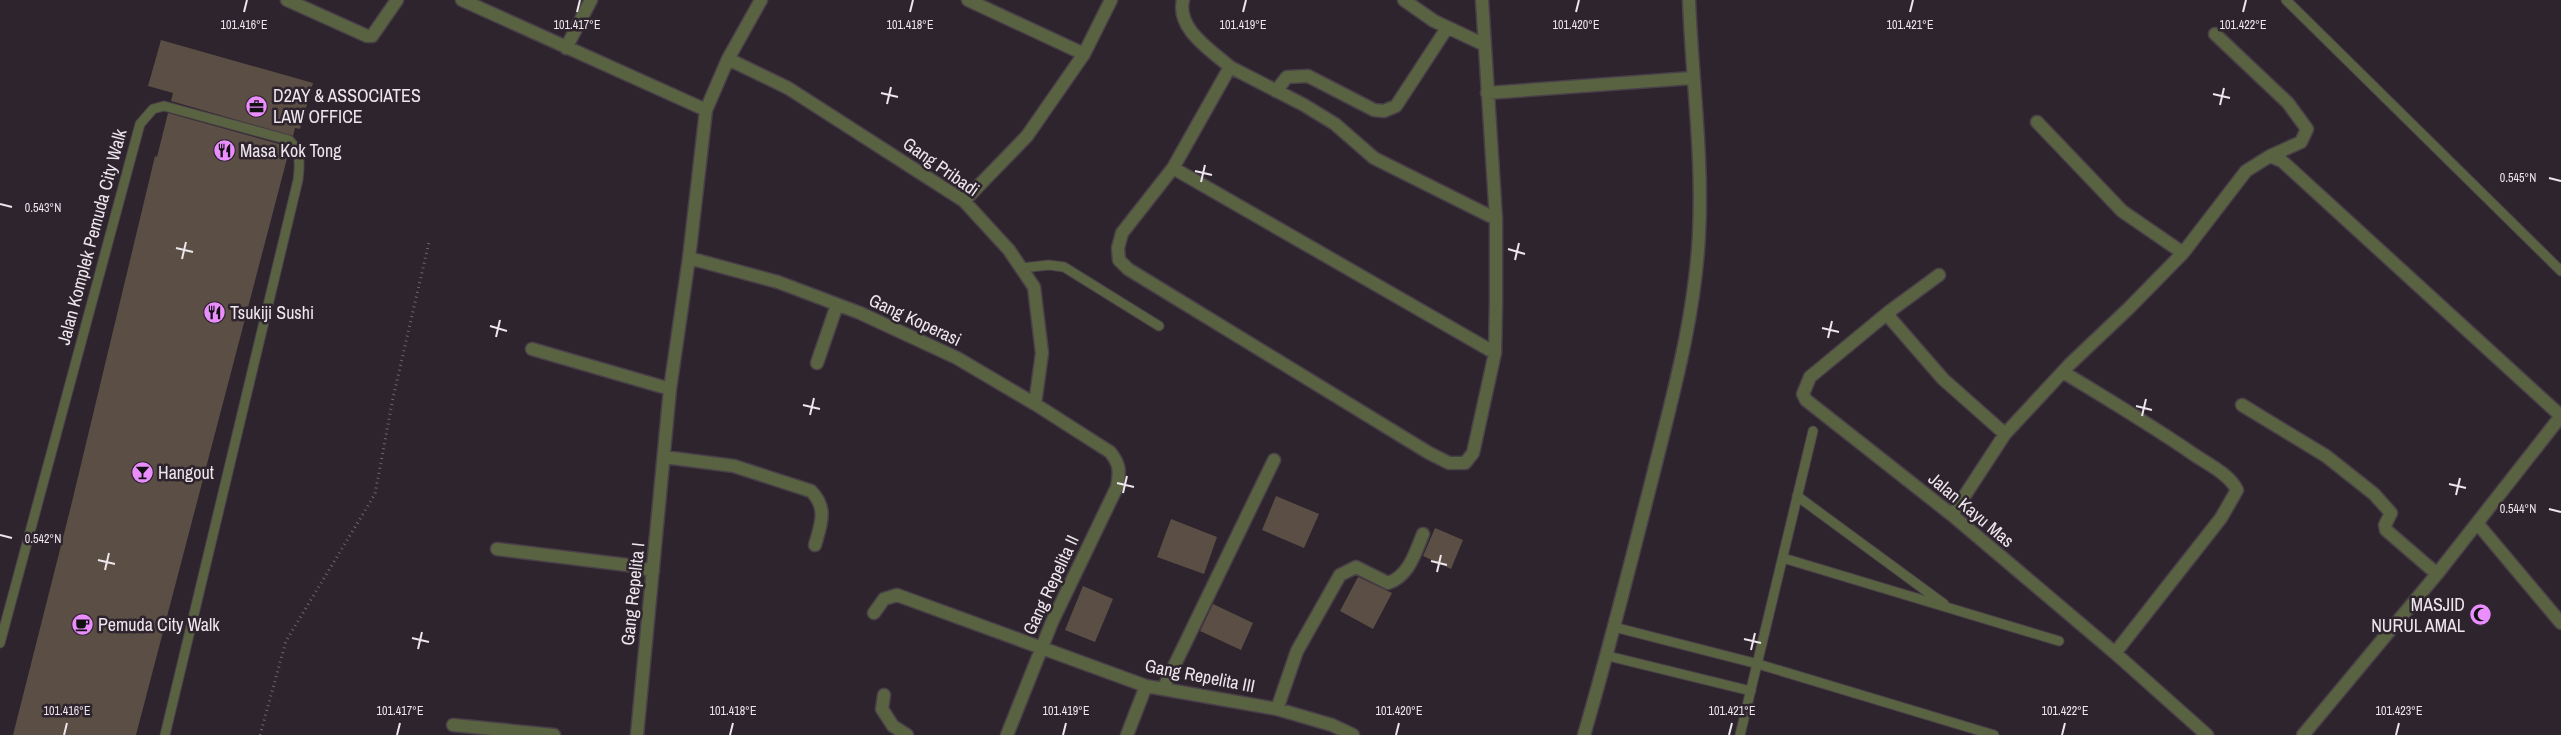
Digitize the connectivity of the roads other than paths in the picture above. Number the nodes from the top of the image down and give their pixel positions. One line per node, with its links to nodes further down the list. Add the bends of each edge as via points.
1 (287, 0): 2 (street, via 367,36 377,32)
2 (397, 0)
3 (462, 0): 16 (street)
4 (591, 0): 16 (street)
5 (762, 0): 18 (street, Gang Repelita I)
6 (968, 0): 17 (street)
7 (1111, 0): 17 (street)
8 (1183, 0): 19 (street, via 1181,7 1186,26)
9 (1404, 0): 13 (street)
10 (1482, 0): 15 (street)
11 (1689, 0): 20 (street)
12 (2286, 0): 32 (lane)
13 (1447, 28): 15 (street); 21 (street, via 1396,106 1384,111 1374,110 1308,76 1287,77)
14 (2214, 34): 25 (street, via 2288,103 2307,129 2301,142)
15 (1485, 45): 22 (street)
16 (566, 48): 23 (street)
17 (1084, 54): 27 (street, via 1027,136)
18 (728, 59): 23 (street, Gang Repelita I); 27 (street, Gang Pribadi, via 788,88)
19 (1230, 67): 21 (street); 26 (street)
20 (1692, 78): 22 (street); 61 (street, via 1699,149 1699,235 1687,339)
21 (1276, 91): 28 (street, via 1335,124 1374,158)
22 (1487, 93): 28 (street)
23 (706, 110): 30 (street, Gang Repelita I)
24 (2037, 122): 29 (street, via 2122,211)
25 (2270, 156): 29 (street, via 2246,172); 51 (street, via 2282,161 2561,416)
26 (1173, 168): 38 (street); 38 (street, via 1122,232 1119,260 1128,269 1428,453 1449,463 1465,463 1473,452)
27 (964, 200): 31 (street, Gang Pribadi)
28 (1496, 219): 38 (street)
29 (2183, 253): 40 (street)
30 (689, 258): 34 (street, Gang Koperasi, via 778,282); 41 (street, Gang Repelita I)
31 (1021, 268): 36 (lane, via 1064,267); 42 (street, Gang Pribadi, via 1034,287 1042,353)
32 (2561, 271)
33 (1939, 275): 35 (street)
34 (838, 305): 39 (street); 42 (street, Gang Koperasi, via 957,358)
35 (1890, 311): 45 (street, via 1893,323 1943,379); 50 (street, Jalan Kayu Mas, via 1810,376 1803,394 1806,400)
36 (1159, 326)
37 (532, 349): 41 (street)
38 (1495, 353)
39 (817, 363)
40 (2063, 372): 45 (street); 65 (street, via 2218,471 2237,490 2221,518)
41 (670, 389): 47 (street, Gang Repelita I)
42 (1035, 404): 46 (street, Gang Koperasi)
43 (2242, 405): 57 (street, via 2326,456 2374,494 2391,513 2386,530)
44 (1813, 431): 49 (lane)
45 (2006, 434): 50 (street)
46 (1110, 452): 64 (street, Gang Repelita II, via 1118,462 1117,487)
47 (664, 457): 53 (street, via 734,466 811,491 818,498 824,515); 56 (street, Gang Repelita I)
48 (1274, 460): 69 (street)
49 (1797, 496): 55 (lane); 58 (lane)
50 (1952, 515): 65 (street, Jalan Kayu Mas)
51 (2477, 523): 57 (street); 60 (street)
52 (1423, 534): 72 (street, via 1408,568 1398,580 1388,584 1356,567 1340,575 1297,651)
53 (815, 545)
54 (497, 549): 56 (street)
55 (1783, 558): 58 (lane); 67 (lane)
56 (653, 571): 76 (street, Gang Repelita I)
57 (2437, 574): 85 (street)
58 (1950, 609): 62 (lane)
59 (874, 613): 64 (street, Gang Repelita III, via 884,599 897,596)
60 (2561, 623)
61 (1614, 627): 66 (street); 67 (lane)
62 (2059, 641)
63 (0, 643): 74 (lane, Jalan Komplek Pemuda City Walk, via 140,124 153,110 164,106 289,140 296,147 300,159 298,180)
64 (1042, 647): 68 (street, Gang Repelita III); 78 (street, Gang Repelita II)
65 (2116, 653): 84 (street, Jalan Kayu Mas)
66 (1608, 656): 70 (lane); 81 (street)
67 (1758, 664): 70 (lane); 83 (lane)
68 (1146, 686): 69 (street, Gang Repelita III); 79 (street)
69 (1163, 690): 72 (street, Gang Repelita III)
70 (1751, 690): 82 (lane)
71 (884, 695): 77 (street, via 882,709 893,726)
72 (1277, 709): 80 (street, Gang Repelita III, via 1332,725)
73 (453, 725): 75 (street)
74 (165, 735)
75 (554, 735)
76 (637, 735)
77 (907, 735)
78 (1007, 735)
79 (1127, 735)
80 (1353, 735)
81 (1584, 735)
82 (1740, 735)
83 (1994, 735)
84 (2208, 735)
85 (2303, 735)

